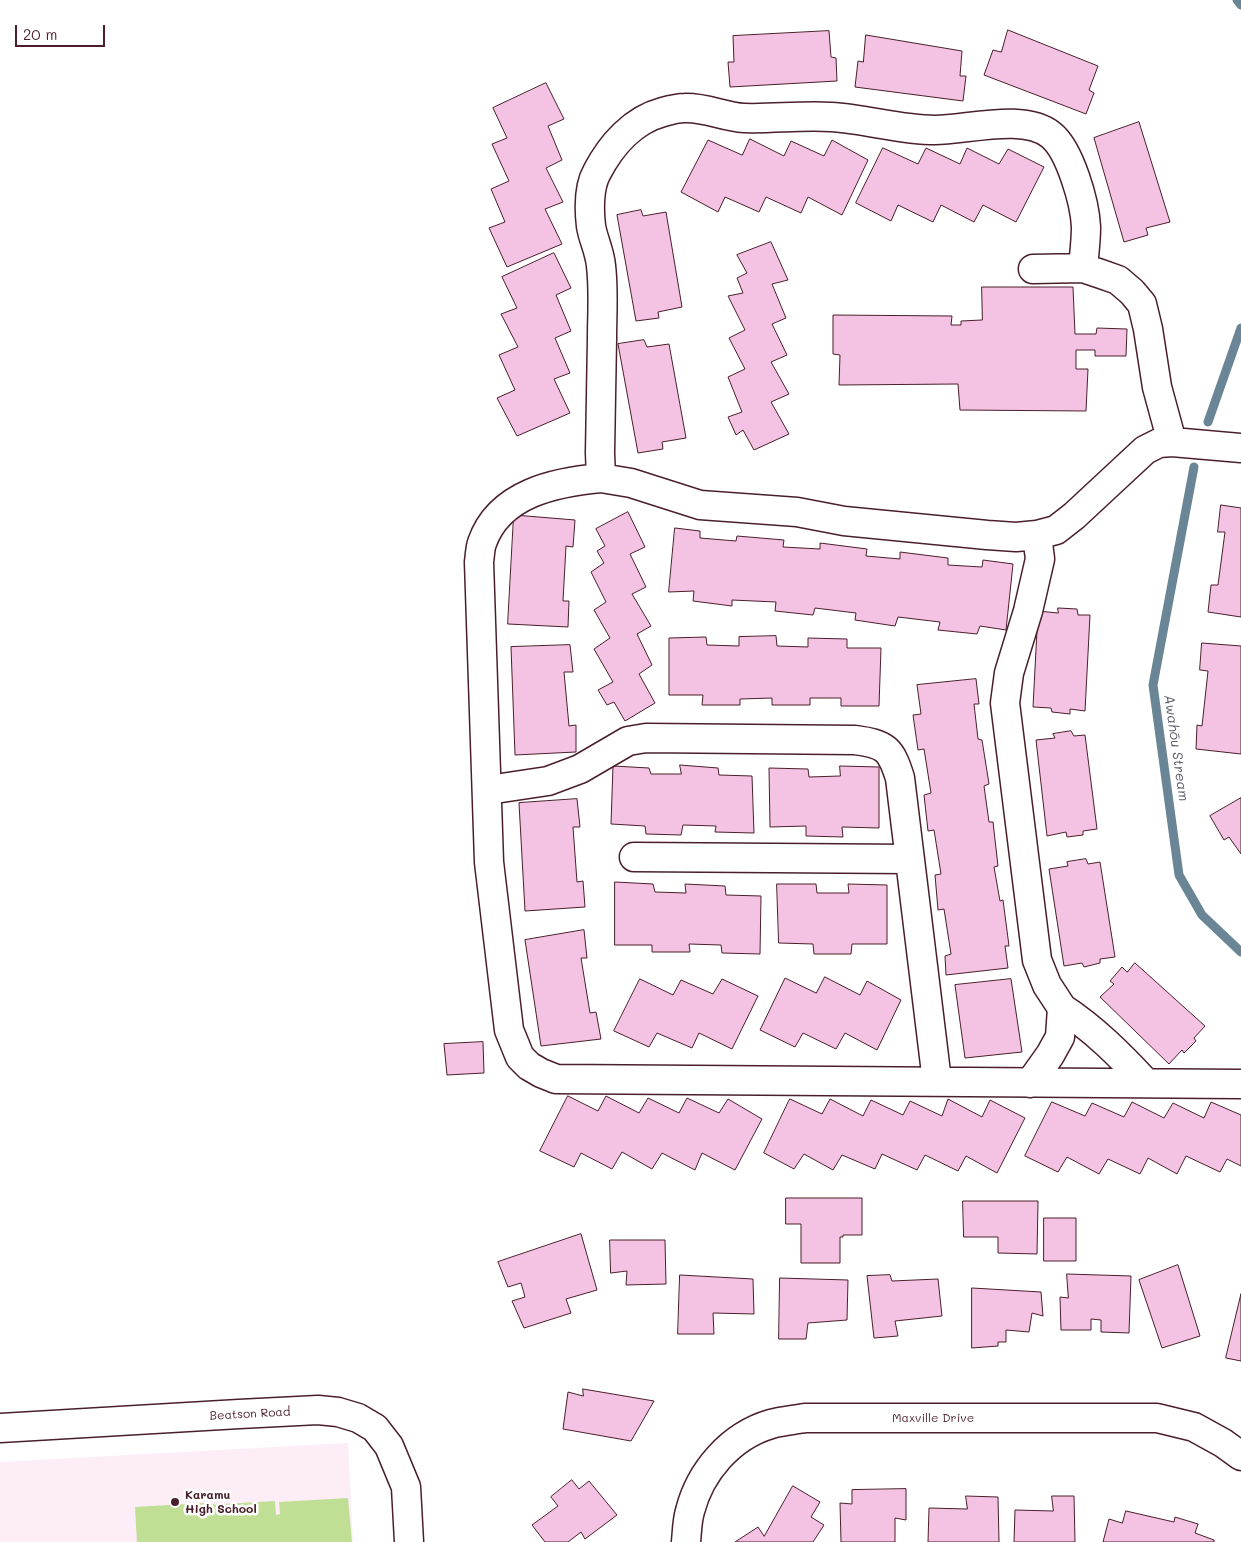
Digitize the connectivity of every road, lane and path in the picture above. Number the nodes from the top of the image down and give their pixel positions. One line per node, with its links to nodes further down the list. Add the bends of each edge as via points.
1 (1083, 268): 2 (street); 3 (street, via 1118,280 1142,304 1157,387); 5 (street, via 1086,226 1078,186 1061,144 1049,133 1035,127 1011,123 935,130 829,116 740,118 685,108 660,113 638,123 619,138 595,175 591,196 591,226 601,264 603,304)
2 (1033, 269)
3 (1172, 442): 4 (street); 6 (street, via 1158,443 1145,450 1074,516 1056,530)
4 (1241, 448)
5 (601, 478): 6 (street, via 631,483 700,505 797,512 844,521 987,536); 7 (street, via 552,485 530,492 500,514 489,527 482,544 479,562)
6 (1037, 535): 10 (street, via 1040,559 1009,673 1005,703 1037,960 1047,985)
7 (488, 790): 9 (street, via 548,781 580,769 628,741 646,738 855,740 876,743 885,748 895,762 900,778); 11 (street, via 489,862 509,1030 520,1057 529,1066 556,1079)
8 (634, 857): 9 (street)
9 (909, 860): 11 (street)
10 (1062, 1008): 12 (street, via 1060,1037); 13 (street, via 1119,1053)
11 (937, 1080): 12 (street)
12 (1030, 1083): 13 (street)
13 (1146, 1083): 14 (street)
14 (1241, 1084)
15 (0, 1428): 17 (street, Beatson Road, via 318,1410 338,1412 375,1428 389,1446 406,1487)
16 (1241, 1456): 18 (street, Maxville Drive, via 1194,1427 1157,1418 805,1418 770,1424 739,1439 714,1462 699,1485 689,1512)
17 (409, 1542)
18 (686, 1542)

